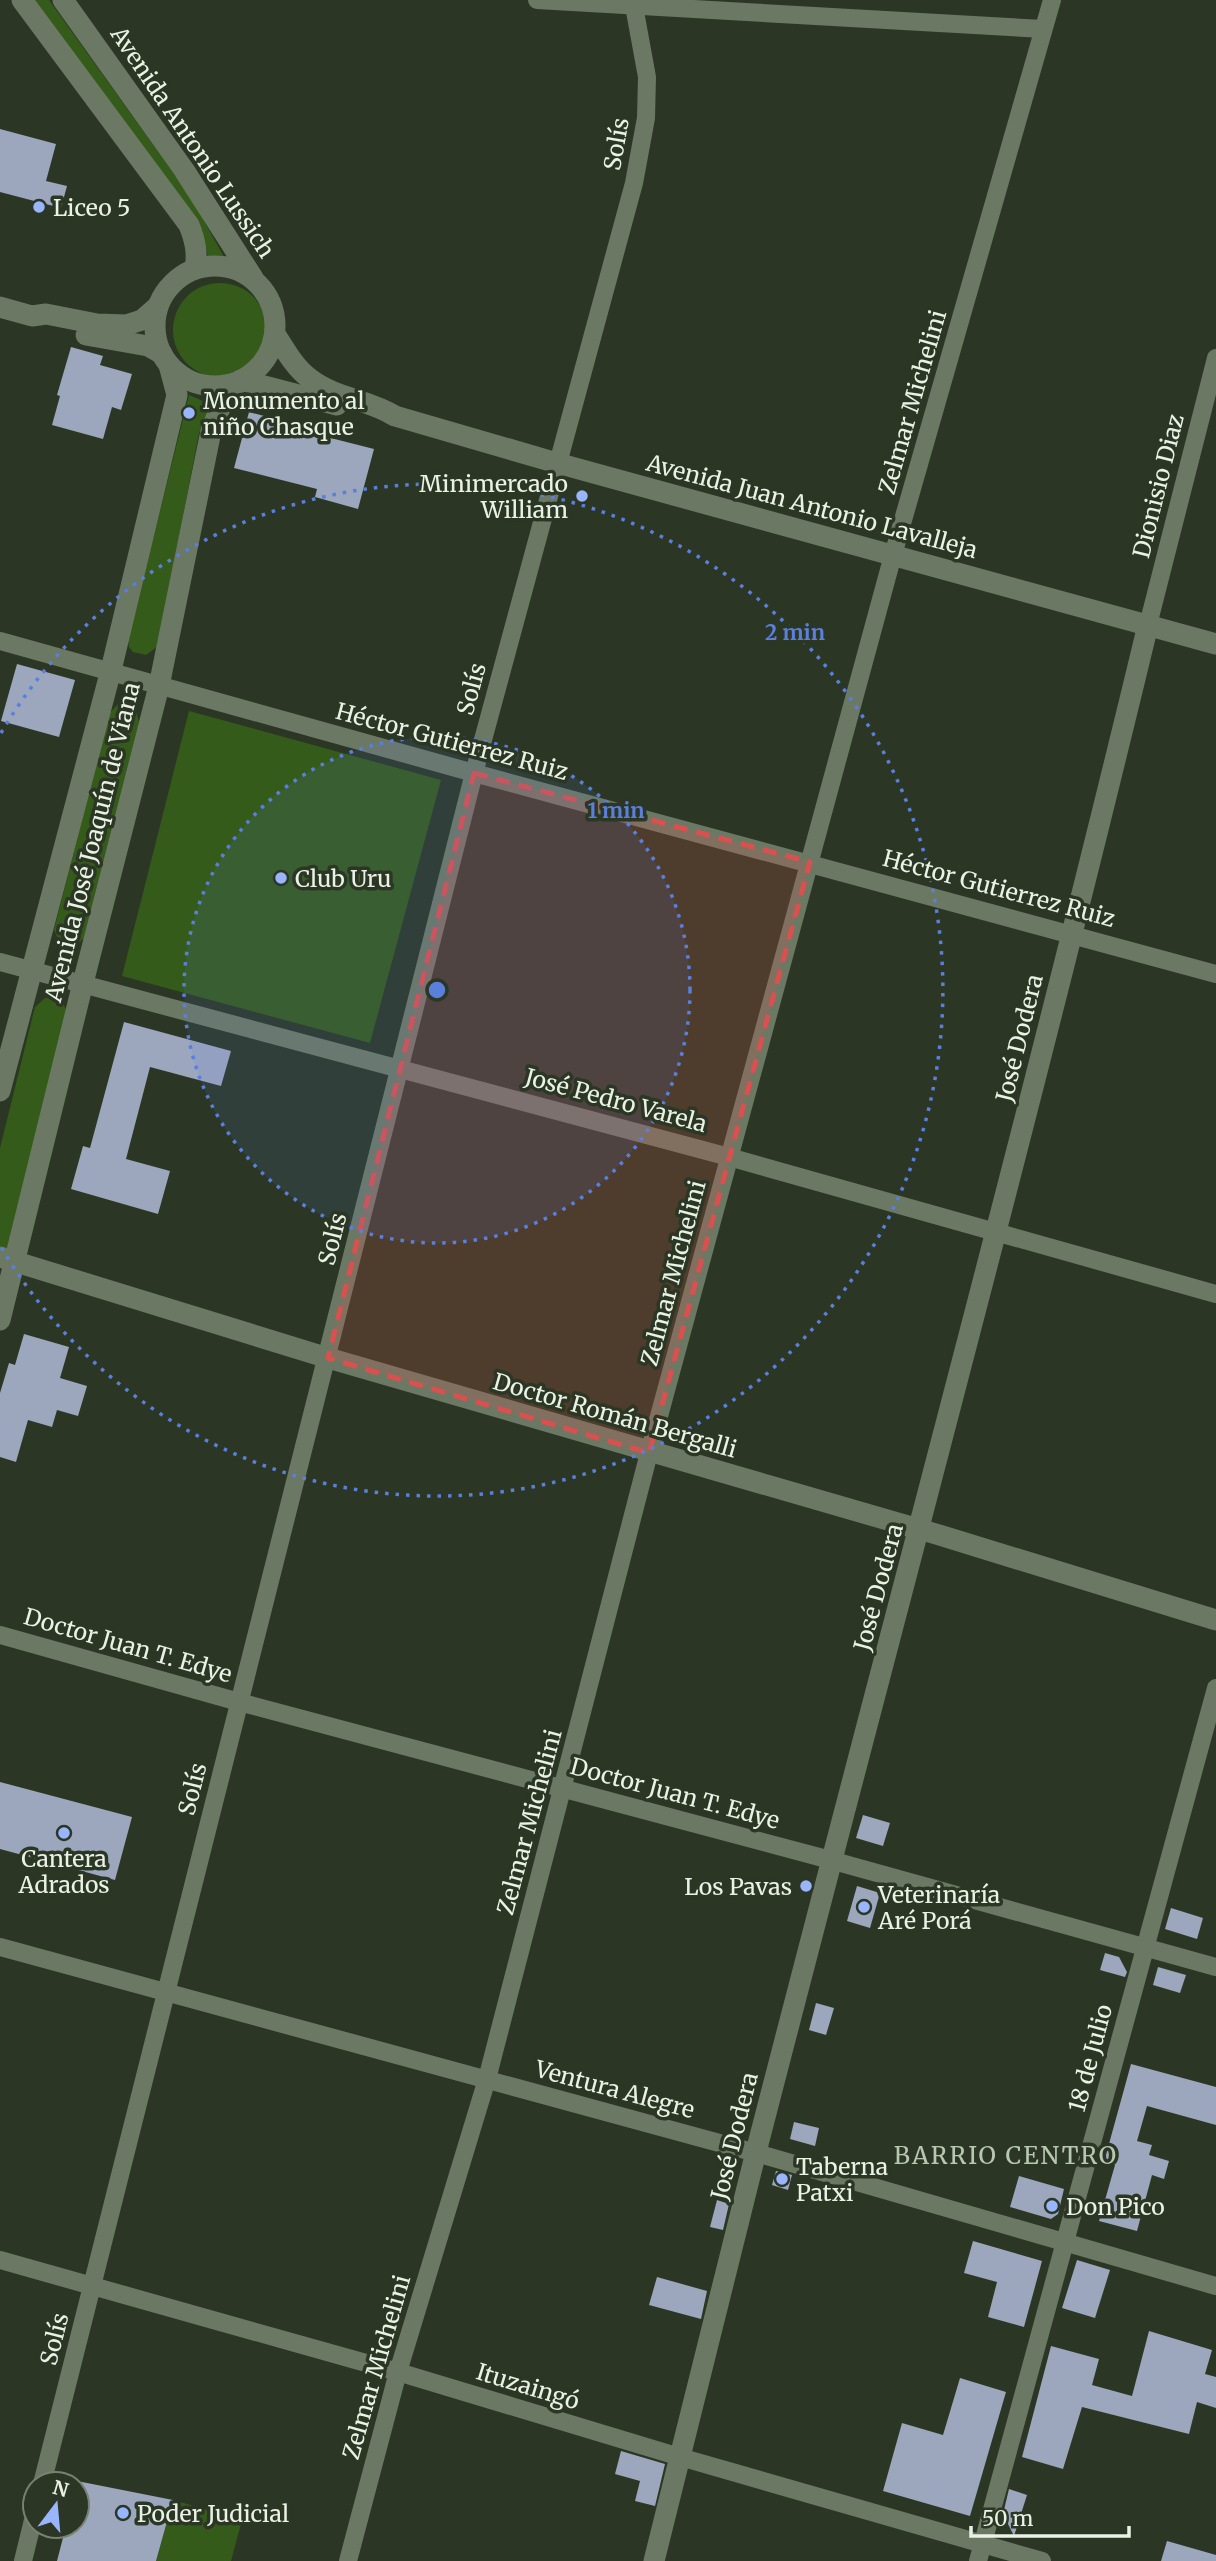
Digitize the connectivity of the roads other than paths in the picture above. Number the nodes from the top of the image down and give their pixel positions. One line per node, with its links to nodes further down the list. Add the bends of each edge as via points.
1 (22, 0): 9 (street, via 189,225 195,240)
2 (63, 0): 10 (street, Avenida Antonio Lussich, via 184,170)
3 (537, 0): 4 (street)
4 (556, 0): 7 (street)
5 (1052, 0): 8 (street, Zelmar Michelini)
6 (691, 5): 7 (street); 8 (street)
7 (634, 6): 19 (street, Solís, via 647,76 646,118 634,183)
8 (1043, 29): 20 (street, Zelmar Michelini)
9 (195, 269): 10 (street, via 216,265); 12 (street, via 179,277)
10 (254, 279): 14 (street, via 268,295 275,314)
11 (0, 307): 13 (street)
12 (158, 307): 13 (street, via 126,325); 16 (street, via 156,339)
13 (32, 316): 16 (street, via 40,323 148,346)
14 (275, 334): 17 (street, via 261,365); 18 (street, Avenida Juan Antonio Lavalleja, via 306,376 320,386)
15 (1216, 358): 21 (street, Dionisio Diaz)
16 (166, 359): 17 (street, via 194,382 222,386); 24 (street, Avenida José Joaquín de Viana, via 177,395)
17 (240, 381): 18 (street, Avenida Juan Antonio Lavalleja, via 378,416); 25 (street, Avenida José Joaquín de Viana, via 220,408 211,431)
18 (395, 416): 19 (street, Avenida Juan Antonio Lavalleja)
19 (557, 463): 20 (street, Avenida Juan Antonio Lavalleja); 26 (street, Solís)
20 (894, 555): 21 (street, Avenida Juan Antonio Lavalleja); 27 (street, Zelmar Michelini)
21 (1148, 625): 23 (street, Avenida Juan Antonio Lavalleja); 28 (street, José Dodera)
22 (0, 641): 24 (street, Héctor Gutierrez Ruiz)
23 (1216, 644)
24 (111, 670): 25 (street, Héctor Gutierrez Ruiz); 30 (street, Avenida José Joaquín de Viana)
25 (159, 686): 26 (street, Héctor Gutierrez Ruiz); 32 (street, Avenida José Joaquín de Viana)
26 (474, 773): 27 (street, Héctor Gutierrez Ruiz); 33 (street, Solís)
27 (810, 862): 28 (street, Héctor Gutierrez Ruiz); 35 (street, Zelmar Michelini)
28 (1073, 933): 31 (street, Héctor Gutierrez Ruiz); 36 (street, José Dodera)
29 (0, 962): 30 (street, José Pedro Varela)
30 (32, 970): 32 (street, José Pedro Varela); 34 (street, Avenida José Joaquín de Viana)
31 (1216, 974)
32 (83, 983): 33 (street, José Pedro Varela); 37 (street, Avenida José Joaquín de Viana)
33 (399, 1067): 35 (street, José Pedro Varela); 40 (street, Solís)
34 (0, 1091)
35 (730, 1157): 36 (street, José Pedro Varela); 41 (street, Zelmar Michelini)
36 (996, 1233): 38 (street, José Pedro Varela); 42 (street, José Dodera)
37 (8, 1259): 39 (street, Avenida José Joaquín de Viana); 40 (street, Doctor Román Bergalli)
38 (1216, 1294)
39 (0, 1320)
40 (328, 1358): 41 (street, Doctor Román Bergalli); 46 (street, Solís)
41 (649, 1453): 42 (street, Doctor Román Bergalli); 47 (street, Zelmar Michelini)
42 (920, 1529): 43 (street, Doctor Román Bergalli); 48 (street, José Dodera)
43 (1216, 1620)
44 (0, 1634): 46 (street, Doctor Juan T. Edye)
45 (1216, 1688): 50 (street, 18 de Julio)
46 (239, 1702): 47 (street, Doctor Juan T. Edye); 52 (street, Solís)
47 (564, 1789): 48 (street, Doctor Juan T. Edye); 53 (street, Zelmar Michelini)
48 (833, 1861): 50 (street, Doctor Juan T. Edye); 54 (street, José Dodera)
49 (0, 1947): 52 (street, Ventura Alegre)
50 (1144, 1948): 51 (street, Doctor Juan T. Edye); 55 (street, 18 de Julio)
51 (1216, 1967)
52 (165, 1992): 53 (street, Ventura Alegre); 58 (street, Solís)
53 (487, 2079): 54 (street, Ventura Alegre); 59 (street, Zelmar Michelini)
54 (756, 2153): 55 (street, Ventura Alegre); 60 (street, José Dodera)
55 (1067, 2242): 57 (street, Ventura Alegre); 63 (street, 18 de Julio)
56 (0, 2260): 58 (street, Ituzaingó)
57 (1216, 2286)
58 (92, 2287): 59 (street, Ituzaingó); 61 (street, Solís)
59 (398, 2372): 60 (street, Ituzaingó); 65 (street, Zelmar Michelini)
60 (680, 2457): 63 (street, Ituzaingó); 66 (street, José Dodera)
61 (46, 2470)
62 (28, 2540): 64 (street)
63 (981, 2552): 67 (street, Ituzaingó)
64 (23, 2561)
65 (348, 2561)
66 (654, 2561)
67 (1042, 2561)

